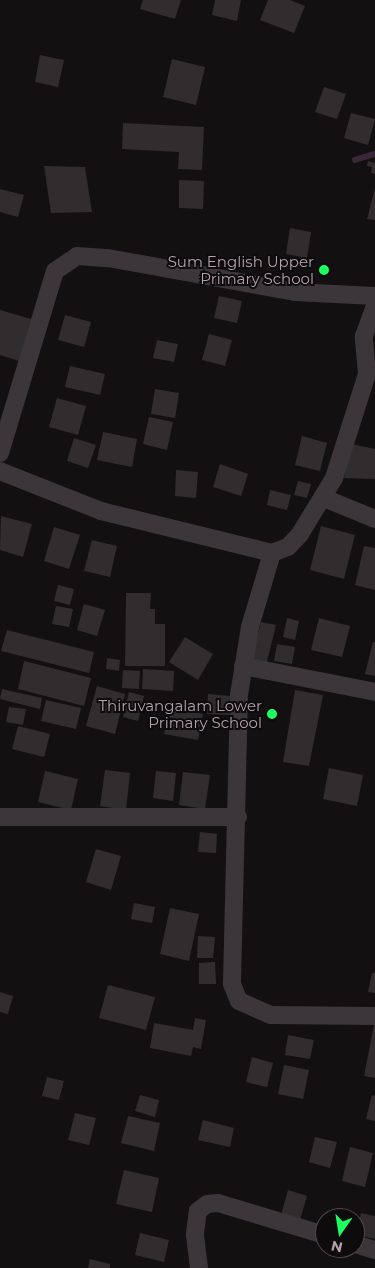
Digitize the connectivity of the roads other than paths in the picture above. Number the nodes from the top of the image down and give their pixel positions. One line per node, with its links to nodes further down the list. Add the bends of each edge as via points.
1 (375, 296): 3 (street, via 285,290 108,258 77,256 65,261 53,277)
2 (375, 305): 5 (street, via 364,336 367,374)
3 (0, 453)
4 (0, 471): 7 (street, via 101,511)
5 (324, 498): 6 (street); 7 (street, via 288,547)
6 (375, 519)
7 (272, 553): 8 (street, via 250,627)
8 (243, 666): 9 (street); 11 (street, via 239,695)
9 (375, 692)
10 (0, 817): 11 (street)
11 (238, 817): 12 (street, via 232,984 239,1001 270,1015)
12 (375, 1016)
13 (315, 1232): 14 (street, via 218,1203 207,1204 198,1211 195,1234)
14 (199, 1268)

